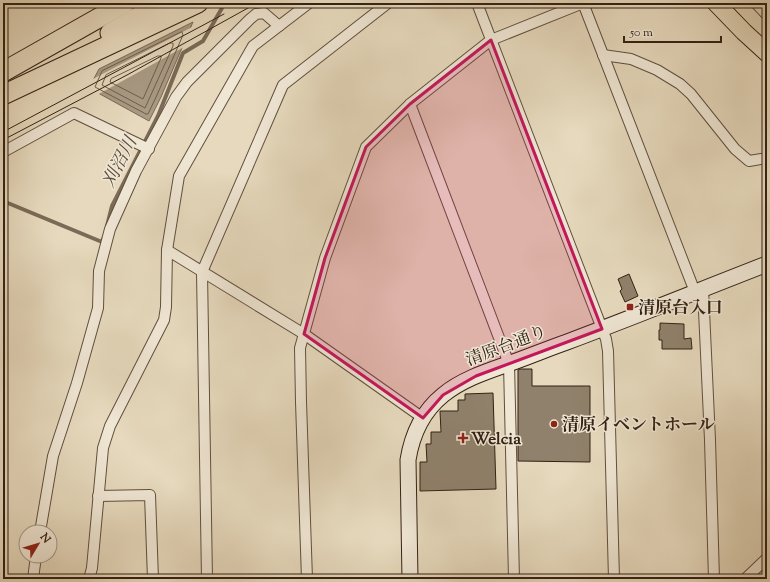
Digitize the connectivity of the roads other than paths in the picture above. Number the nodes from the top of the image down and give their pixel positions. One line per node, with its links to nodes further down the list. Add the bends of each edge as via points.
1 (101, 3): 14 (highway)
2 (125, 3): 15 (highway)
3 (162, 3): 16 (highway)
4 (198, 3): 16 (highway)
5 (309, 3): 10 (street)
6 (388, 3): 23 (street, via 283,85)
7 (477, 3): 11 (street)
8 (583, 3): 11 (street); 13 (street)
9 (716, 3): 12 (main road)
10 (279, 26): 18 (street, via 264,13 250,18 187,82); 21 (street, via 253,46 179,176)
11 (491, 40): 17 (street); 25 (street)
12 (767, 53)
13 (603, 54): 20 (street, via 631,59 657,70 680,84 735,149 749,161); 24 (street)
14 (3, 68)
15 (3, 72)
16 (3, 94)
17 (410, 104): 26 (street, via 366,147 325,258); 27 (street)
18 (144, 146): 19 (street, via 74,113); 30 (street, via 136,171 110,229 98,271 98,308 53,456)
19 (3, 152)
20 (767, 158)
21 (168, 250): 23 (street); 29 (street, via 164,320 110,426 103,448)
22 (767, 264): 24 (street, 清原台通り)
23 (202, 272): 26 (street); 36 (street)
24 (699, 290): 25 (street, 清原台通り); 41 (street, via 710,448)
25 (602, 329): 27 (street, 清原台通り); 40 (street, via 608,351)
26 (304, 334): 28 (street); 37 (street, via 300,348)
27 (509, 364): 28 (street, 清原台通り, via 456,386 437,400); 39 (street)
28 (423, 418): 38 (street, 清原台通り, via 410,446 408,460)
29 (98, 496): 34 (street); 35 (street, via 150,495)
30 (41, 524)
31 (767, 558): 42 (street)
32 (35, 564): 33 (street)
33 (33, 579)
34 (89, 579)
35 (153, 579)
36 (207, 579)
37 (307, 579)
38 (410, 579)
39 (514, 579)
40 (614, 579)
41 (714, 579)
42 (745, 579)

